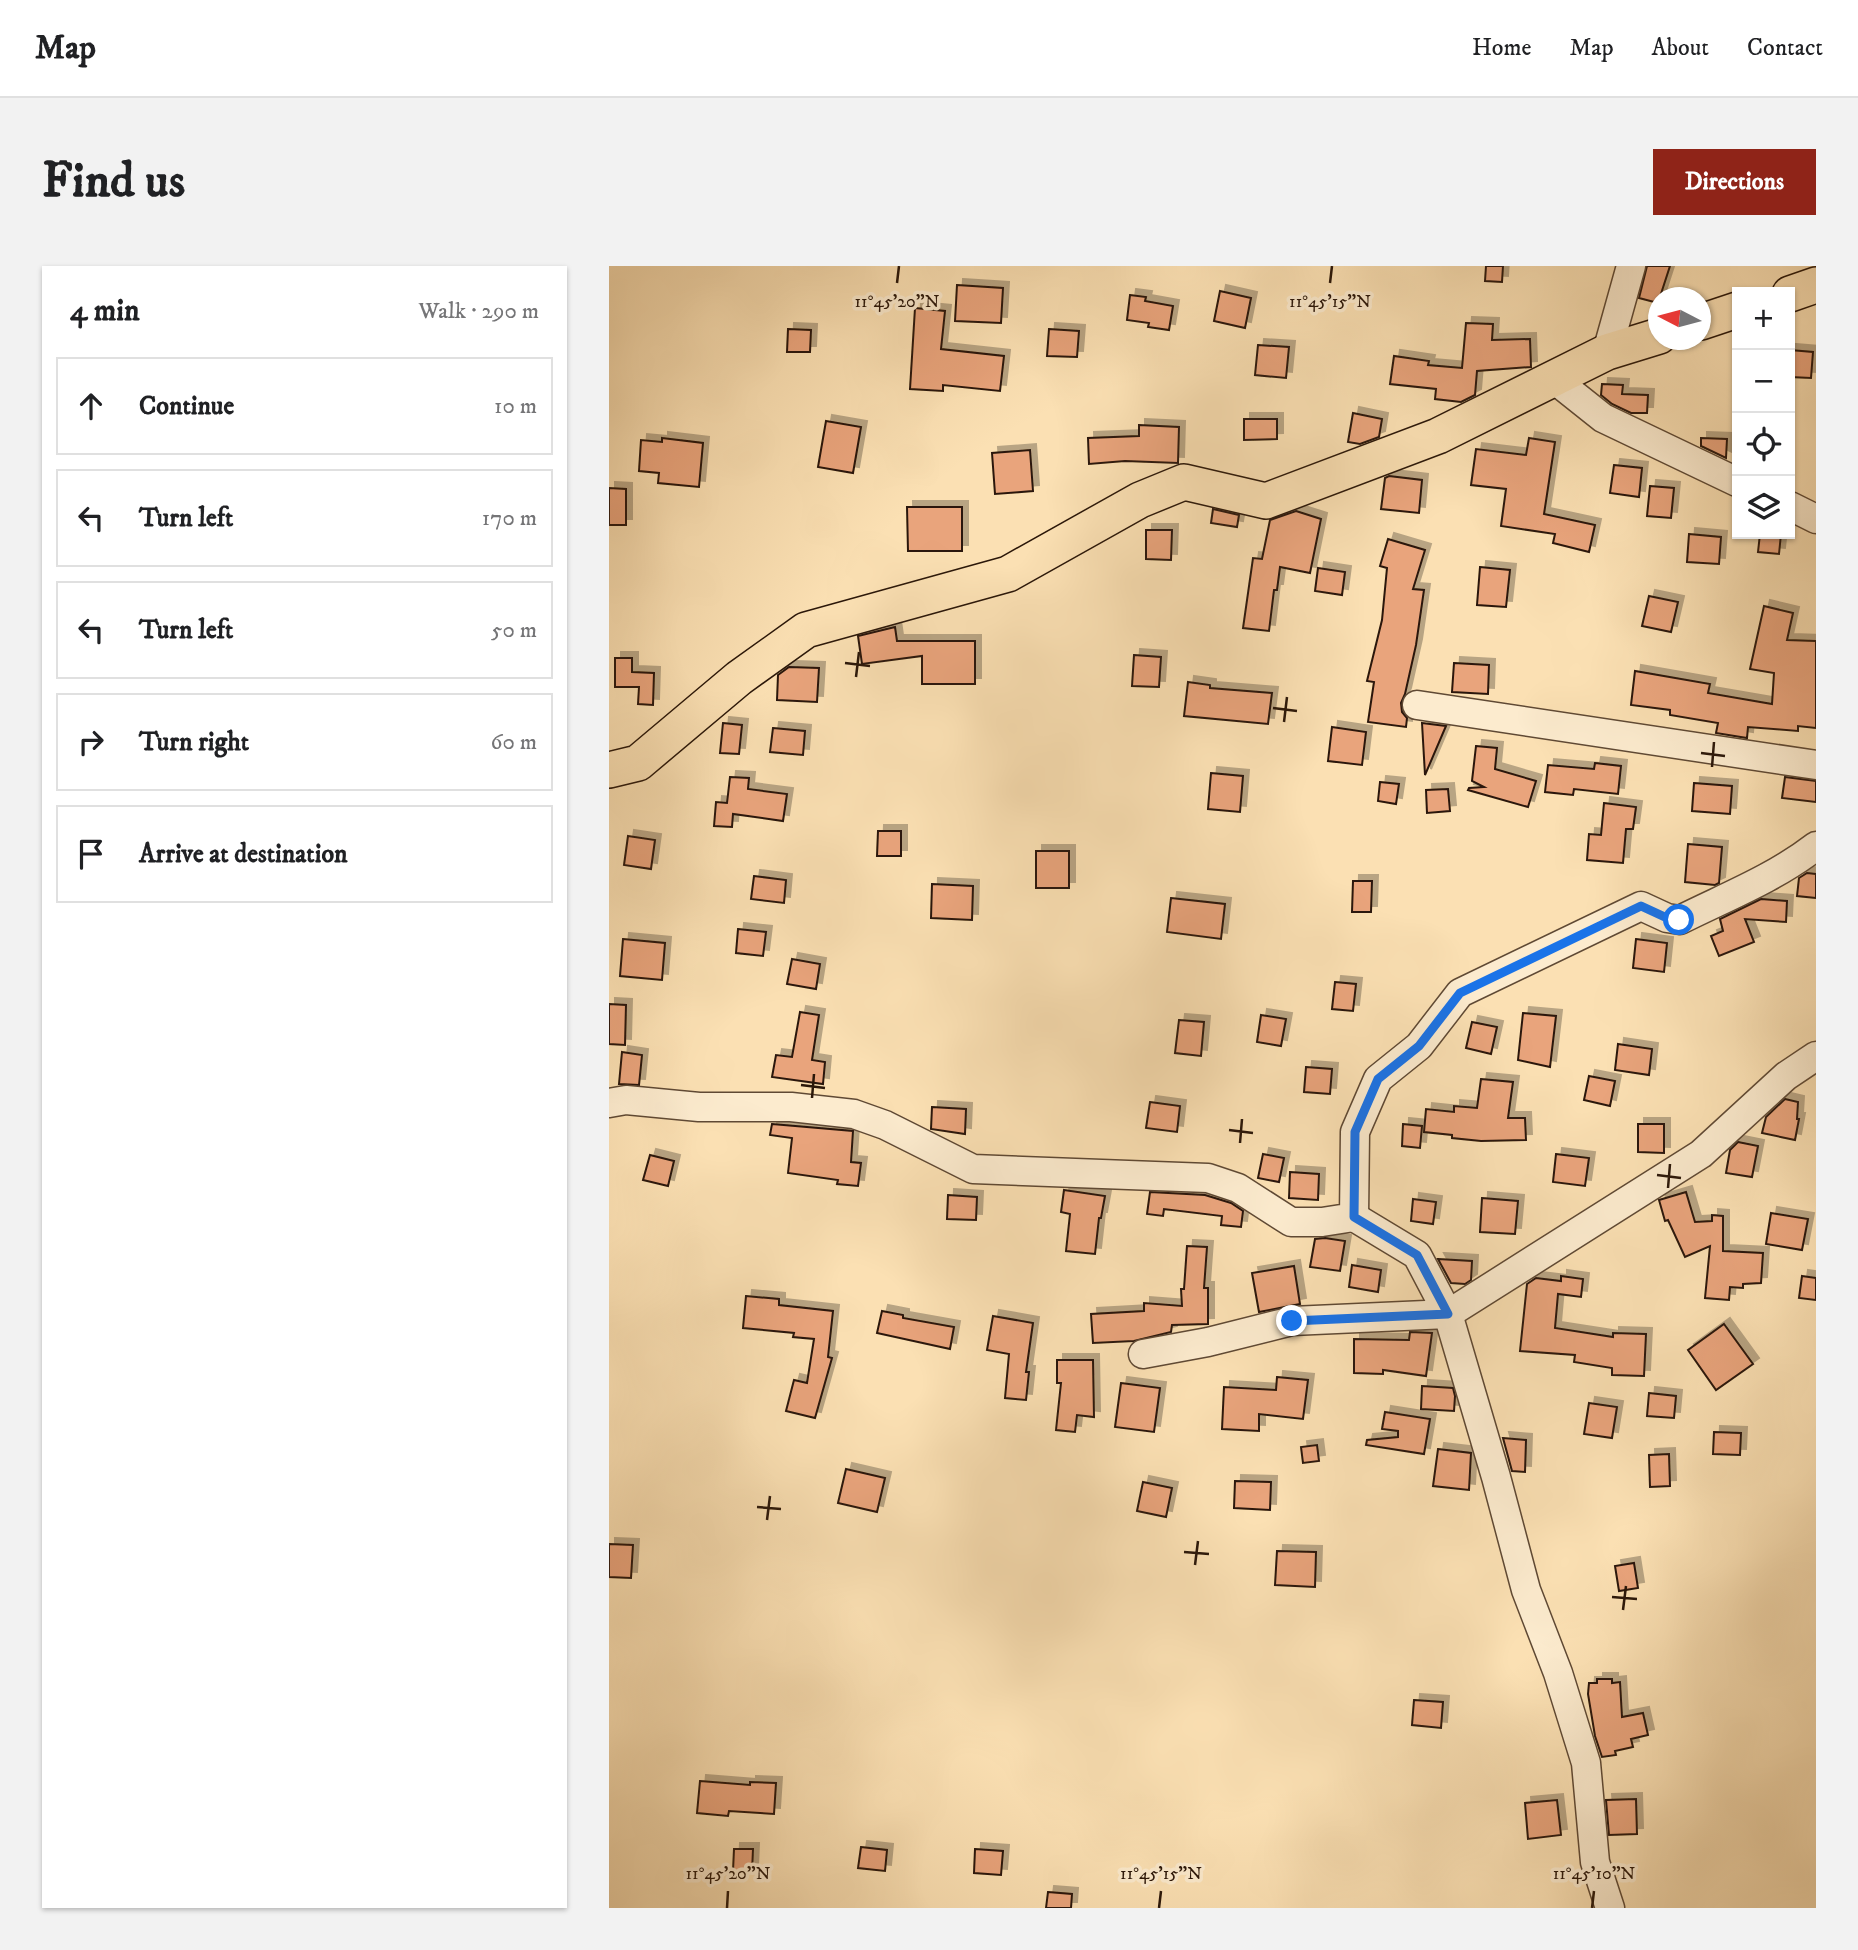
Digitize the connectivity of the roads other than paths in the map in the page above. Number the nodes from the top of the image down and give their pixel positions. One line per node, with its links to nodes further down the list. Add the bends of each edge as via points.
1 (1631, 266): 7 (street)
2 (1816, 285): 3 (main road)
3 (1795, 292)
4 (1732, 312): 5 (main road)
5 (1711, 318)
6 (1648, 339): 7 (main road)
7 (1607, 352): 8 (main road)
8 (1553, 379): 9 (street, via 1603,418); 14 (main road, via 1438,436 1266,501 1184,482 1140,500 1008,574 806,630 739,678 638,763)
9 (1732, 480)
10 (1795, 508): 11 (street)
11 (1816, 519)
12 (1417, 705): 13 (street)
13 (1816, 765)
14 (609, 771)
15 (1816, 846): 18 (street, via 1757,885 1679,920 1641,906 1460,993 1419,1046 1378,1079 1355,1132)
16 (1816, 1056): 19 (street, via 1786,1076 1701,1154)
17 (609, 1103): 18 (street, via 791,1107 854,1114 973,1169 1208,1178 1238,1188 1291,1222)
18 (1354, 1217): 19 (street, via 1417,1255)
19 (1448, 1314): 20 (street, via 1292,1321); 21 (street, via 1526,1590 1586,1763 1595,1862)
20 (1143, 1354)
21 (1611, 1908)

